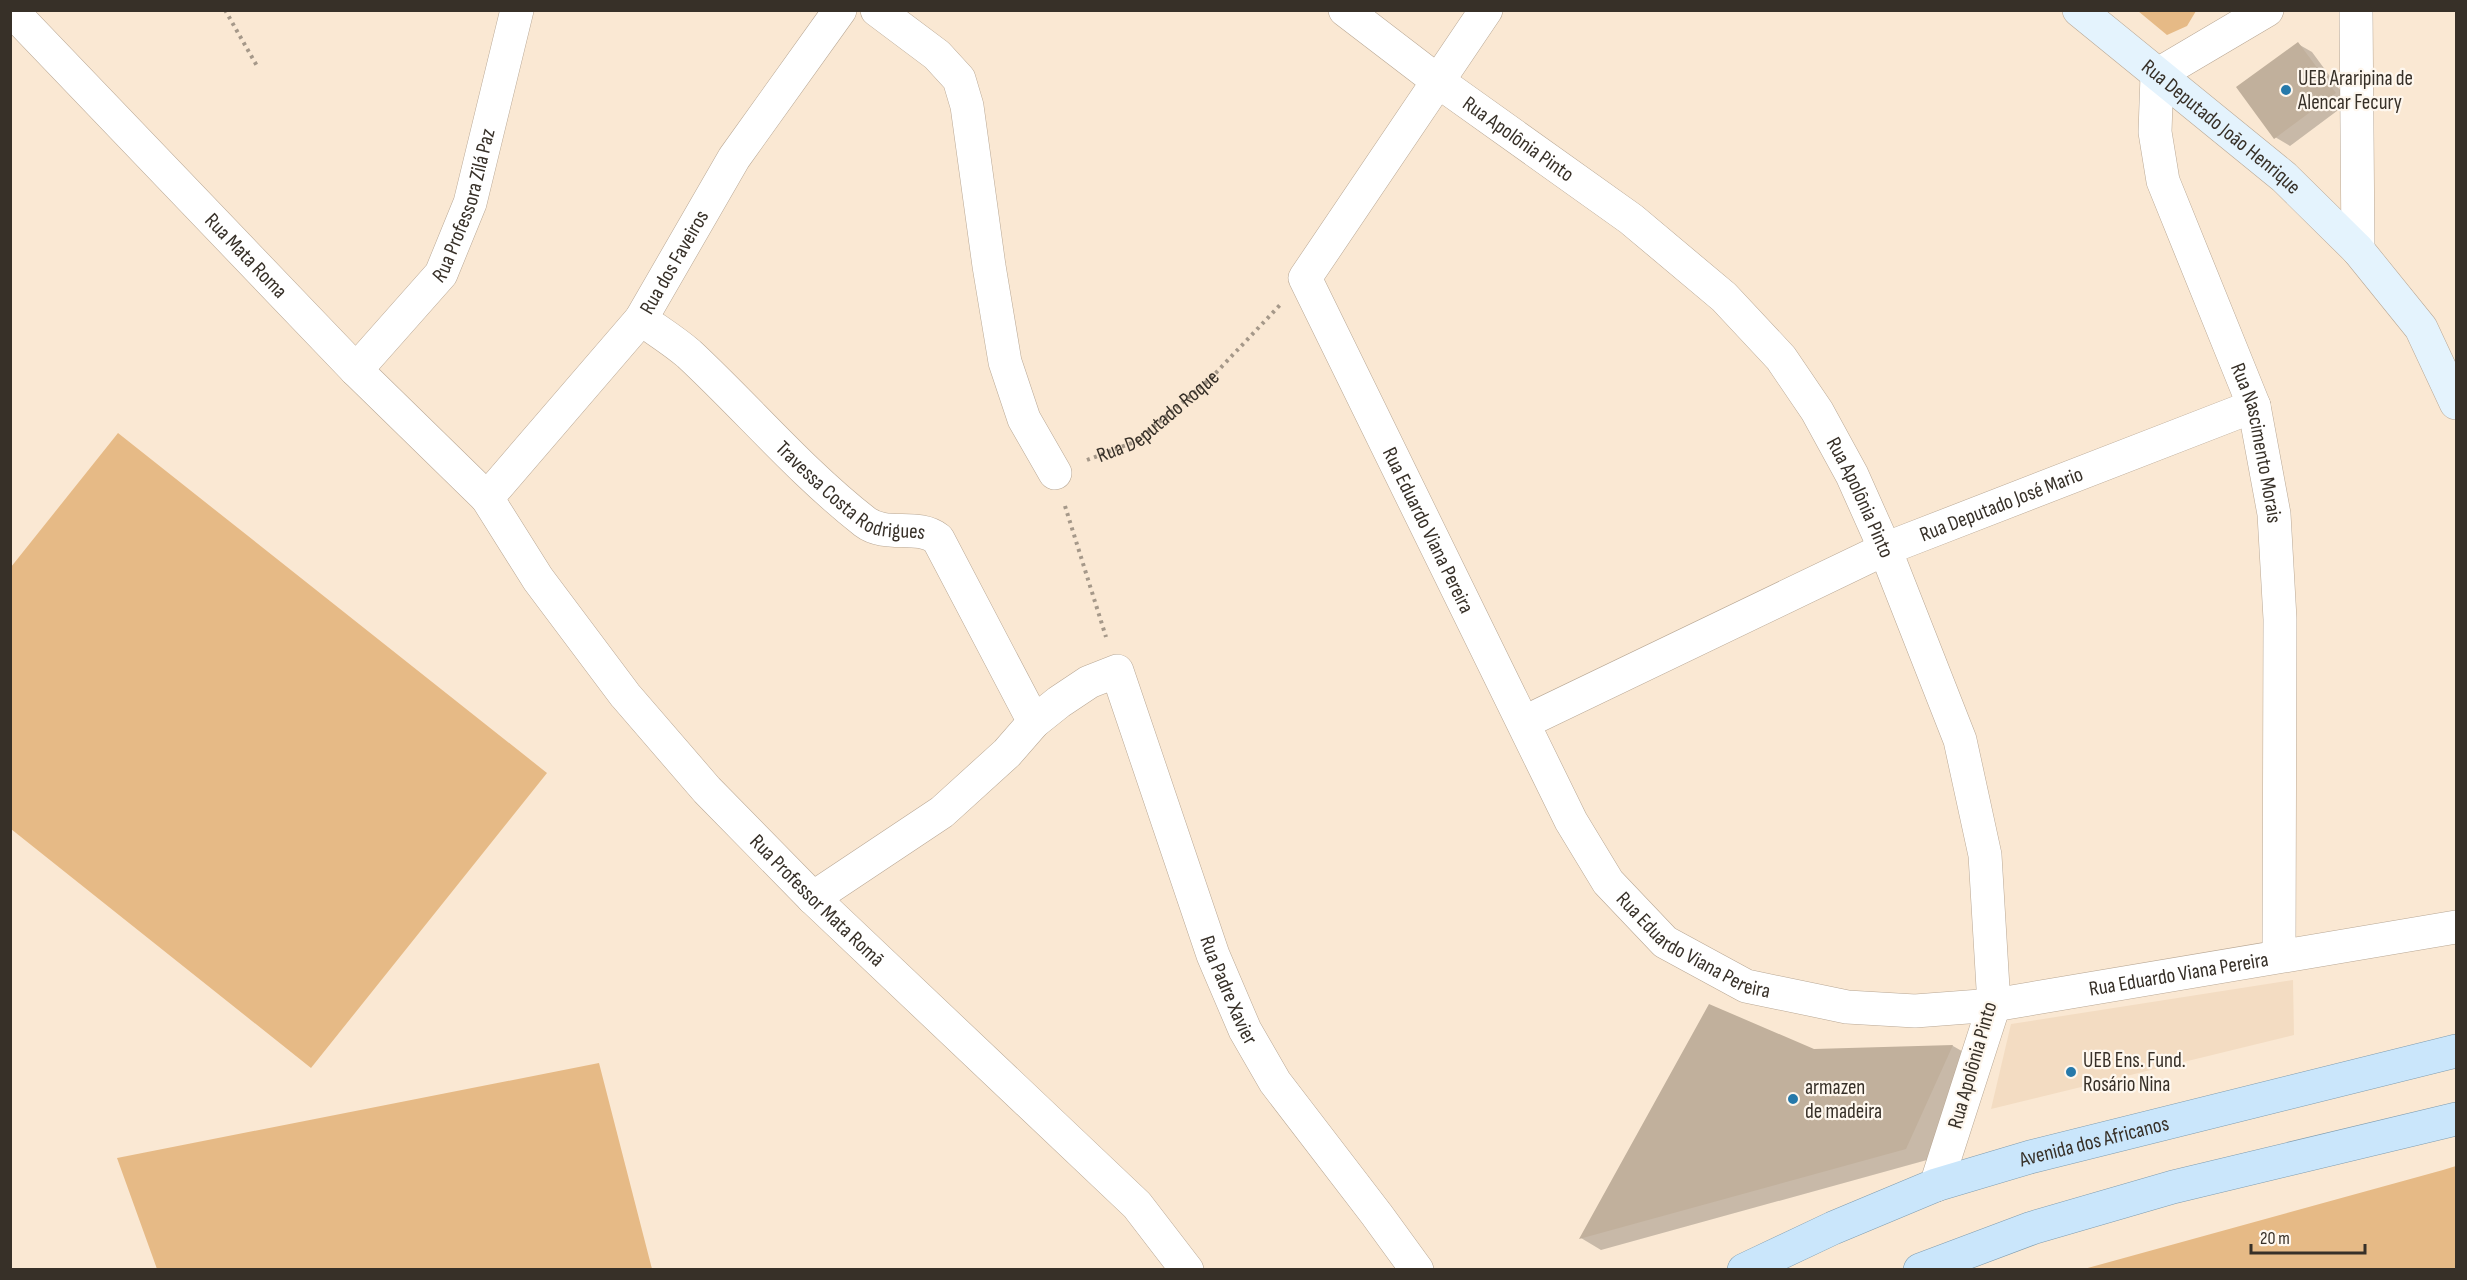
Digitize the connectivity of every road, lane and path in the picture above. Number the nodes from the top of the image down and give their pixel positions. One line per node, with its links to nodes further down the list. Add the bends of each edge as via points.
1 (11, 10): 17 (street, Rua Mata Roma)
2 (225, 10): 11 (path)
3 (517, 10): 17 (street, Rua Professora Zilá Paz, via 470,203 441,274)
4 (840, 10): 16 (street, Rua dos Faveiros, via 734,158)
5 (877, 10): 20 (street, via 937,55 959,79 967,106 1005,362 1024,419)
6 (1345, 10): 13 (street, Rua Apolônia Pinto)
7 (1485, 10): 13 (street)
8 (2079, 10): 12 (main road, Rua Deputado João Henrique)
9 (2356, 10): 14 (street)
10 (2260, 12): 12 (street)
11 (257, 66)
12 (2157, 75): 14 (main road, Rua Deputado João Henrique, via 2284,177); 19 (street, Rua Nascimento Morais, via 2155,132 2163,181)
13 (1439, 82): 15 (street); 22 (street, Rua Apolônia Pinto, via 1631,219 1724,297 1781,358 1817,411 1852,475)
14 (2358, 250): 18 (main road, Rua Deputado João Henrique, via 2421,328)
15 (1305, 278): 20 (path, Rua Deputado Roque, via 1210,379 1137,441); 25 (street, Rua Eduardo Viana Pereira)
16 (641, 318): 21 (street, Rua dos Faveiros); 24 (street, Travessa Costa Rodrigues, via 687,352 867,524 887,530 930,532 938,539)
17 (356, 370): 21 (street, Rua Mata Roma)
18 (2457, 403)
19 (2254, 406): 22 (street, Rua Deputado José Mario); 28 (street, Rua Nascimento Morais, via 2274,514 2280,619)
20 (1054, 473): 23 (path)
21 (487, 498): 26 (street, Rua Professor Mata Romã, via 538,579 625,694 707,790)
22 (1885, 549): 25 (street, Rua Deputado José Mario); 29 (street, Rua Apolônia Pinto, via 1959,740 1985,855)
23 (1117, 670): 24 (street, via 1089,682); 34 (street, Rua Padre Xavier, via 1214,955 1245,1030 1275,1082)
24 (1034, 722): 26 (street, via 1007,753 942,812)
25 (1525, 722): 29 (street, Rua Eduardo Viana Pereira, via 1571,821 1608,882 1665,942 1746,986 1847,1007 1915,1011)
26 (813, 898): 33 (street, Rua Professor Mata Romã, via 1137,1205)
27 (2457, 927): 28 (street, Rua Eduardo Viana Pereira)
28 (2279, 956): 29 (street, Rua Eduardo Viana Pereira)
29 (1994, 1005): 32 (street, Rua Apolônia Pinto)
30 (2457, 1051): 32 (main road, Avenida dos Africanos, via 2030,1157)
31 (2457, 1119): 36 (main road, via 2173,1187 2032,1228)
32 (1936, 1185): 35 (main road, Avenida dos Africanos)
33 (1187, 1269)
34 (1417, 1269)
35 (1744, 1269)
36 (1920, 1269)

